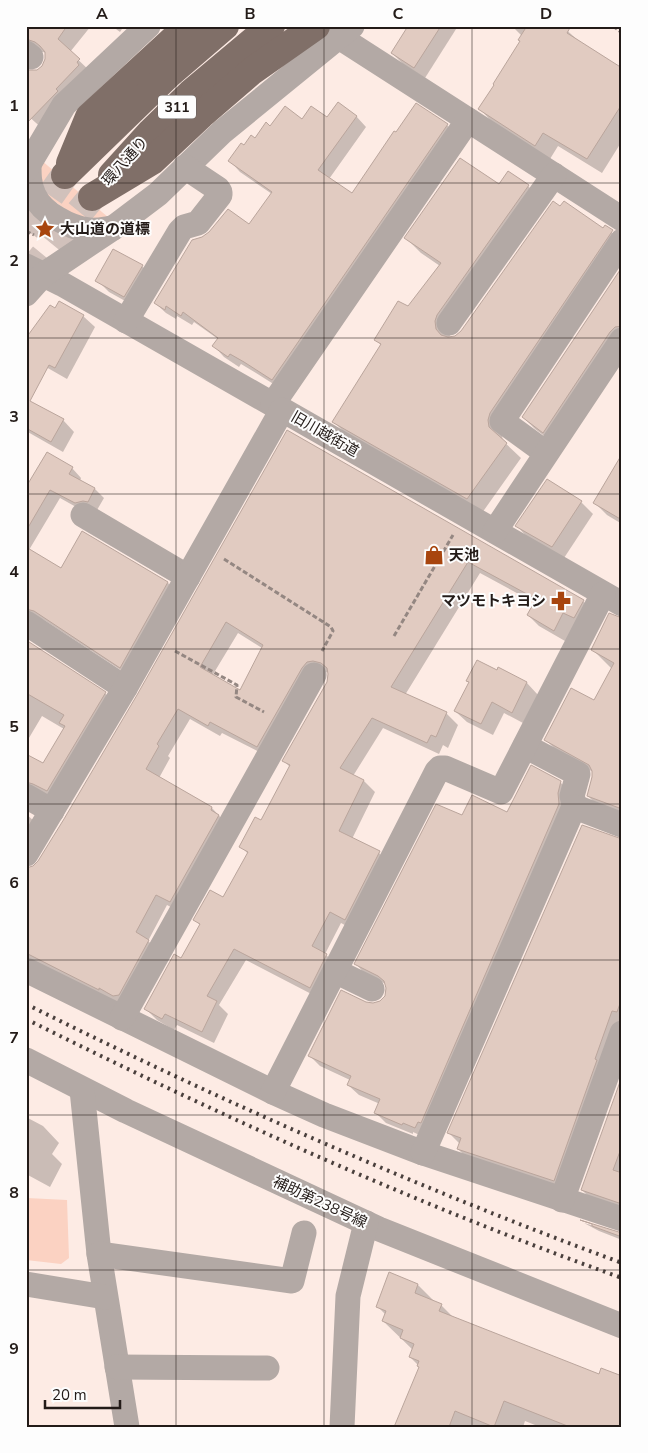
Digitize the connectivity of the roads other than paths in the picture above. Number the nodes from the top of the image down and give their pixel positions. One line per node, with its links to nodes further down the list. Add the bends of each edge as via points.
1 (148, 26): 7 (street, via 64,105)
2 (188, 26): 3 (main road, 環八通り / 311, via 89,117 65,175 168,75)
3 (225, 26)
4 (271, 26): 5 (main road, 環八通り / 311, via 191,93 92,197 152,161 252,71)
5 (336, 30): 6 (street); 8 (street)
6 (468, 120): 9 (street); 18 (street)
7 (27, 166): 11 (street, via 35,197 45,210 76,227)
8 (185, 167): 11 (street, via 158,194); 15 (street, via 218,189 220,195 198,223 180,231)
9 (554, 175): 10 (street); 16 (street)
10 (622, 219)
11 (113, 228): 13 (street)
12 (622, 241): 19 (street, via 502,421)
13 (35, 270): 14 (street); 15 (street, 旧川越街道)
14 (26, 294)
15 (126, 321): 18 (street, 旧川越街道)
16 (448, 323)
17 (622, 340): 19 (street)
18 (277, 407): 21 (street, 旧川越街道); 22 (street)
19 (546, 453): 21 (street)
20 (83, 515): 22 (street)
21 (494, 531): 23 (street, 旧川越街道)
22 (188, 577): 26 (street)
23 (612, 599): 27 (street)
24 (26, 623): 26 (street)
25 (314, 675): 36 (street)
26 (125, 688): 30 (street)
27 (525, 746): 29 (street, via 578,774 572,796); 34 (street, via 501,792 445,768 437,771)
28 (26, 796): 30 (street)
29 (575, 808): 31 (street); 41 (street)
30 (52, 811): 32 (street)
31 (621, 823)
32 (26, 854)
33 (26, 970): 36 (street)
34 (335, 971): 35 (street); 40 (street)
35 (372, 990)
36 (122, 1018): 40 (street)
37 (622, 1033): 42 (street)
38 (26, 1060): 39 (street, 補助第238号線)
39 (82, 1090): 44 (street, 補助第238号線); 46 (street)
40 (273, 1092): 41 (street, via 324,1115)
41 (424, 1152): 42 (street)
42 (562, 1200): 43 (street)
43 (622, 1219)
44 (366, 1223): 49 (street, 補助第238号線); 53 (street, via 348,1296)
45 (304, 1233): 46 (street, via 292,1281)
46 (99, 1254): 48 (street)
47 (26, 1284): 48 (street)
48 (105, 1297): 50 (street)
49 (622, 1326)
50 (117, 1367): 51 (street); 52 (street)
51 (267, 1368)
52 (127, 1427)
53 (342, 1427)

